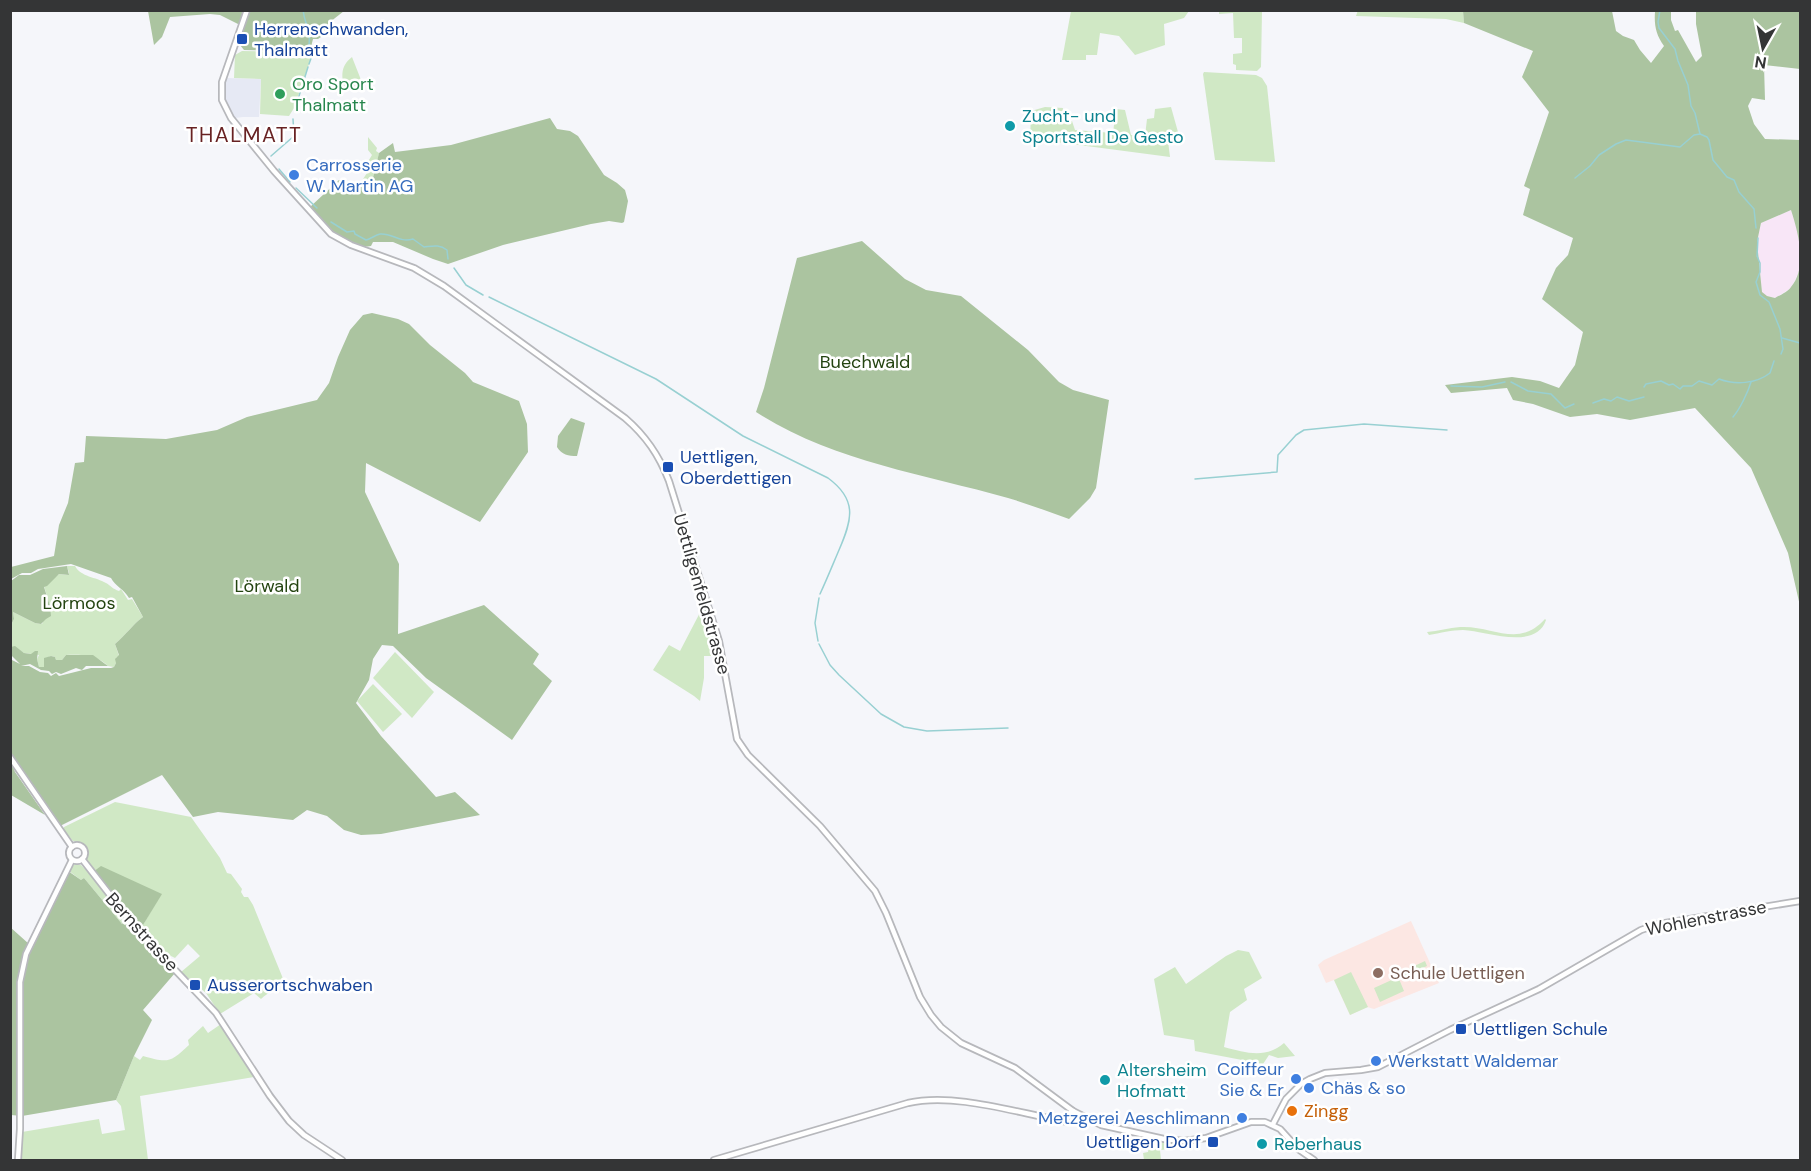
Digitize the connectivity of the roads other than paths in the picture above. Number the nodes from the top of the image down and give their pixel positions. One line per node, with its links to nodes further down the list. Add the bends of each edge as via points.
1 (247, 10): 7 (main road, Uettligenfeldstrasse, via 221,87 231,118 334,236 414,267 437,281 625,418 646,438 665,469 705,594 740,744 820,826 875,891 931,1015 961,1043 1024,1074)
2 (10, 757): 3 (main road)
3 (72, 847): 4 (main road, via 83,848); 5 (main road)
4 (82, 859): 5 (main road); 12 (main road, Bernstrasse, via 138,931 206,1002 289,1121)
5 (72, 860): 11 (main road, via 22,966)
6 (1800, 901): 10 (main road, Wohlenstrasse, via 1641,930 1539,988 1378,1067 1325,1072 1310,1079 1286,1099)
7 (1073, 1111): 8 (main road, Uettligenfeldstrasse); 9 (main road)
8 (1082, 1116): 9 (main road, via 1071,1122); 10 (main road, Uettligenfeldstrasse, via 1110,1128 1180,1141 1206,1138 1256,1121)
9 (1060, 1120): 13 (main road, via 962,1101 923,1100)
10 (1273, 1124): 14 (main road)
11 (18, 1161)
12 (342, 1161)
13 (714, 1161)
14 (1314, 1161)

